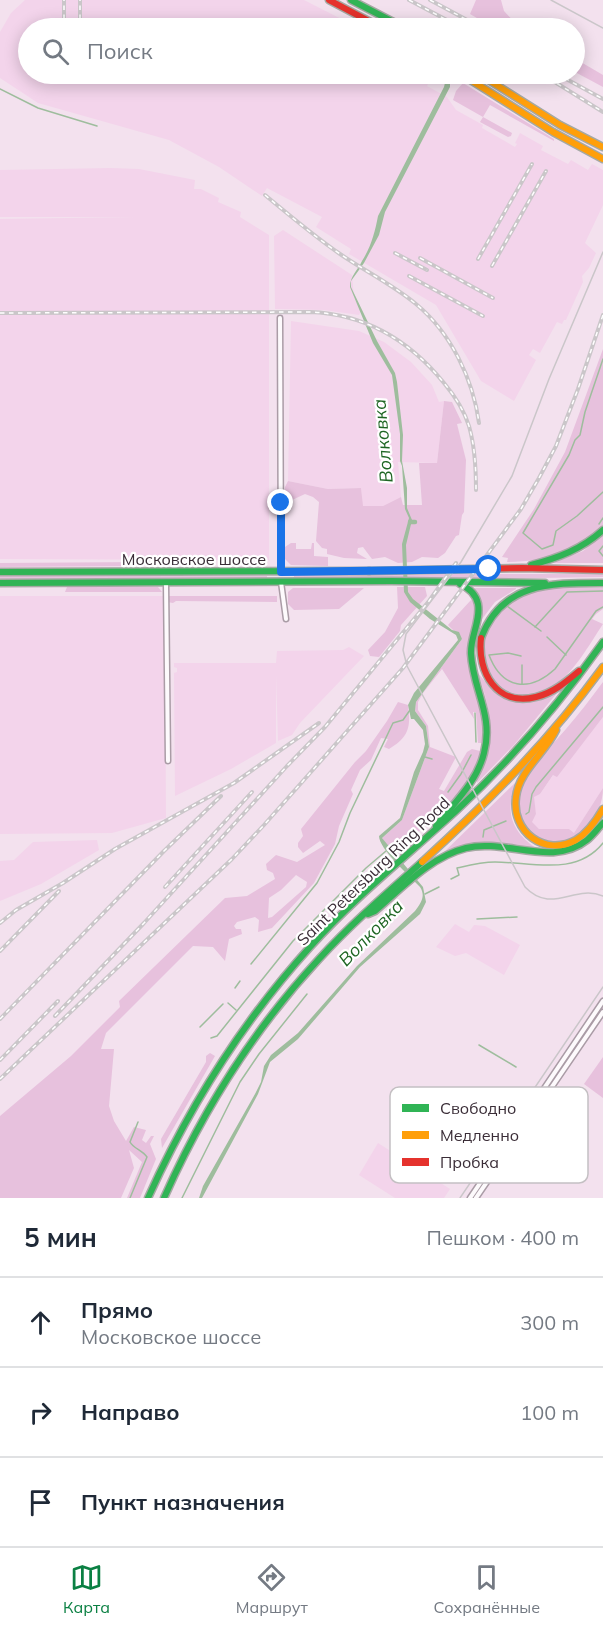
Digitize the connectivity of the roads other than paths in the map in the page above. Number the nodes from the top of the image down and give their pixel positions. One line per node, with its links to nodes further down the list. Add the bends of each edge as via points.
1 (329, 0): 3 (main road)
2 (351, 0): 4 (main road)
3 (363, 18)
4 (386, 18)
5 (477, 84): 8 (main road)
6 (495, 84): 7 (main road)
7 (603, 147)
8 (603, 159)
9 (280, 318): 14 (street)
10 (603, 530): 11 (main road, via 571,554)
11 (522, 568): 12 (main road, Московское шоссе); 14 (main road, Московское шоссе)
12 (603, 570)
13 (0, 572): 14 (main road, Московское шоссе)
14 (281, 572): 15 (main road)
15 (281, 582): 17 (main road, Московское шоссе); 18 (main road, Московское шоссе); 21 (street)
16 (0, 583): 17 (main road, Московское шоссе)
17 (166, 583): 26 (street)
18 (454, 583): 20 (main road, Московское шоссе); 29 (main road, via 467,588 477,602 471,655 485,704 488,735 479,770)
19 (603, 583): 20 (main road, Московское шоссе)
20 (549, 584): 23 (main road, via 509,598 495,611 482,634 478,656 488,681 500,692 534,698 552,692)
21 (286, 619)
22 (603, 642): 23 (main road, Saint Petersburg Ring Road)
23 (589, 664): 29 (main road, Saint Petersburg Ring Road, via 524,742)
24 (603, 667): 25 (main road, Saint Petersburg Ring Road)
25 (557, 726): 27 (main road, via 550,744 517,788 514,812 518,823 533,840 557,846 579,838); 30 (main road, Saint Petersburg Ring Road)
26 (168, 761)
27 (603, 809)
28 (603, 823): 30 (main road, via 589,840 559,854 478,846)
29 (432, 832): 37 (main road, Saint Petersburg Ring Road, via 322,935 249,1024 206,1089)
30 (417, 870): 38 (main road, Saint Petersburg Ring Road, via 315,964 262,1028 196,1133)
31 (603, 1001): 33 (street)
32 (603, 1012): 34 (street)
33 (545, 1087)
34 (552, 1087)
35 (480, 1183): 39 (street)
36 (486, 1183): 40 (street)
37 (148, 1198)
38 (164, 1198)
39 (470, 1198)
40 (476, 1198)

